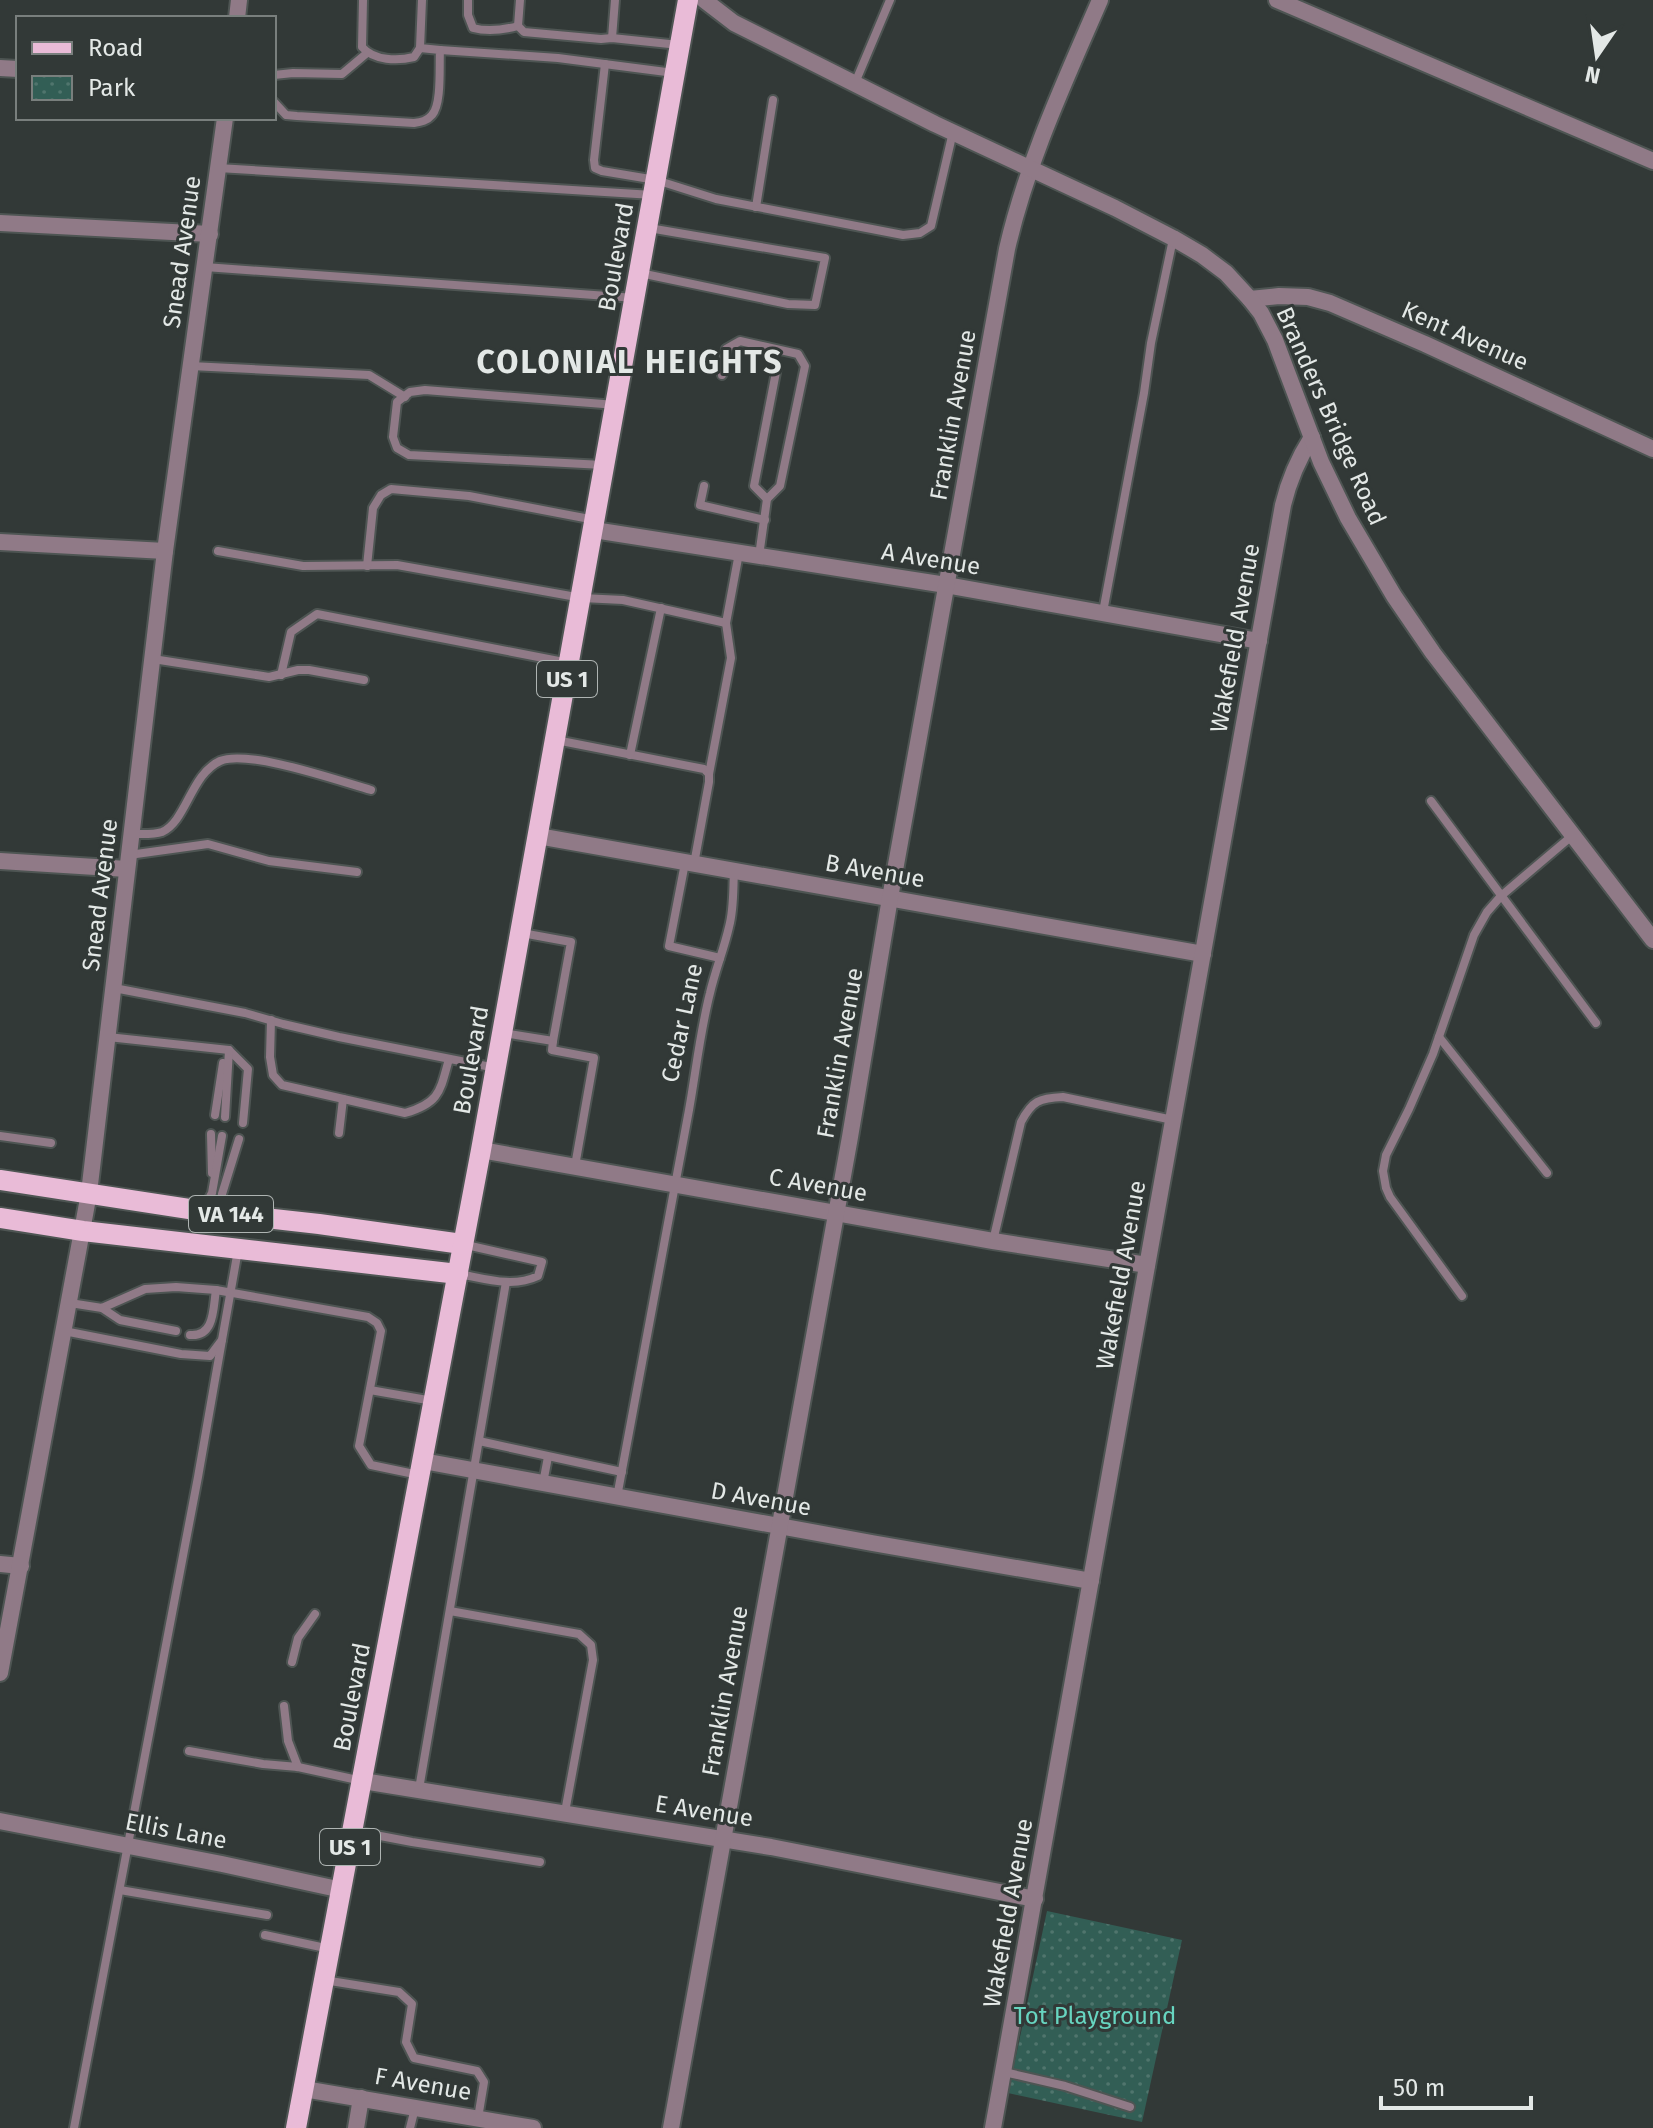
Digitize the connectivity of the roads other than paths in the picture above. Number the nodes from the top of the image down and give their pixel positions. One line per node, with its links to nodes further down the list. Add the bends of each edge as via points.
1 (363, 0): 16 (lane, via 362,47)
2 (422, 0): 14 (lane)
3 (468, 0): 11 (lane, via 473,28)
4 (520, 0): 11 (lane)
5 (615, 0): 12 (lane)
6 (688, 0): 13 (main road, Boulevard / US 1)
7 (704, 0): 20 (street, Branders Bridge Road, via 734,23)
8 (890, 0): 20 (lane)
9 (1100, 0): 27 (street, Franklin Avenue)
10 (1277, 0): 25 (street)
11 (518, 26): 12 (lane, via 524,32)
12 (612, 38): 13 (lane)
13 (680, 45): 18 (main road, Boulevard / US 1)
14 (420, 48): 15 (lane); 16 (lane, via 403,60)
15 (440, 50): 17 (lane); 22 (lane, via 438,95 434,113 425,121 286,115)
16 (367, 53): 19 (lane, via 342,74)
17 (605, 64): 18 (lane); 28 (lane, via 595,168)
18 (676, 73): 28 (main road, Boulevard / US 1)
19 (276, 75)
20 (855, 83): 24 (street, Branders Bridge Road)
21 (773, 100): 29 (lane)
22 (276, 104)
23 (225, 120): 26 (street, Snead Avenue)
24 (953, 132): 27 (street, Branders Bridge Road); 29 (lane, via 931,226 920,233 903,235)
25 (1653, 161)
26 (218, 168): 28 (lane); 32 (street, Snead Avenue)
27 (1030, 168): 33 (street, Branders Bridge Road); 56 (street, Franklin Avenue, via 1007,249)
28 (655, 188): 29 (lane); 31 (main road, Boulevard / US 1)
29 (756, 207)
30 (0, 223): 32 (street)
31 (648, 228): 35 (main road, Boulevard / US 1); 35 (lane, via 825,258 815,305)
32 (210, 234): 34 (street, Snead Avenue)
33 (1173, 238): 37 (street, Branders Bridge Road, via 1226,273); 59 (lane)
34 (205, 267): 36 (lane); 38 (street, Snead Avenue)
35 (640, 273): 36 (main road, Boulevard / US 1)
36 (636, 298): 42 (main road, Boulevard / US 1)
37 (1250, 299): 43 (street, Branders Bridge Road, via 1275,340); 44 (street, Kent Avenue, via 1308,297 1330,303)
38 (191, 366): 41 (lane, via 369,375); 51 (street, Snead Avenue)
39 (777, 367): 47 (lane, via 754,486)
40 (722, 375): 47 (lane, via 726,349 740,341 798,354 805,366 780,486)
41 (405, 397): 42 (lane, via 425,390); 45 (lane, via 397,402 393,437 397,448 409,455)
42 (617, 405): 45 (main road, Boulevard / US 1)
43 (1312, 437): 61 (street, Wakefield Avenue, via 1288,483); 72 (street, Branders Bridge Road, via 1348,518 1394,596)
44 (1653, 449)
45 (606, 465): 49 (main road, Boulevard / US 1)
46 (704, 486): 48 (lane, via 700,505)
47 (767, 499): 48 (lane)
48 (765, 520): 54 (lane)
49 (595, 525): 53 (street, A Avenue); 55 (lane, via 469,496 391,489 373,508); 57 (main road, Boulevard / US 1)
50 (0, 542): 51 (street)
51 (165, 551): 62 (street, Snead Avenue)
52 (218, 551): 55 (lane, via 303,566)
53 (739, 553): 54 (street, A Avenue); 60 (lane)
54 (759, 556): 56 (street, A Avenue)
55 (367, 566): 57 (lane, via 397,565)
56 (946, 585): 59 (street, A Avenue); 80 (street, Franklin Avenue)
57 (582, 598): 58 (lane); 63 (main road, Boulevard / US 1)
58 (661, 608): 60 (lane); 67 (lane)
59 (1103, 612): 61 (street, A Avenue)
60 (726, 623): 68 (lane, via 731,658)
61 (1259, 641): 83 (street, Wakefield Avenue)
62 (152, 658): 64 (lane); 71 (street, Snead Avenue)
63 (570, 663): 64 (lane, via 317,614 291,632); 66 (main road, Boulevard / US 1)
64 (281, 675): 65 (lane, via 309,670)
65 (364, 680)
66 (556, 740): 67 (lane); 73 (main road, Boulevard / US 1)
67 (630, 755): 68 (lane)
68 (709, 774): 76 (lane)
69 (371, 790): 71 (lane, via 241,757 212,767 168,828)
70 (1431, 801): 79 (lane)
71 (131, 834): 75 (street, Snead Avenue)
72 (1574, 834): 79 (lane); 82 (street, Branders Bridge Road)
73 (538, 836): 76 (street, B Avenue); 81 (main road, Boulevard / US 1)
74 (0, 861): 75 (street)
75 (128, 862): 78 (lane, via 208,844 269,861); 85 (street, Snead Avenue)
76 (690, 863): 77 (street, B Avenue); 84 (lane, via 669,946)
77 (734, 870): 80 (street, B Avenue); 84 (lane, Cedar Lane, via 730,926)
78 (357, 872)
79 (1501, 896): 87 (lane); 90 (lane, via 1474,935)
80 (890, 898): 83 (street, B Avenue); 112 (street, Franklin Avenue)
81 (521, 932): 88 (main road, Boulevard / US 1); 91 (lane, via 571,942)
82 (1653, 940)
83 (1203, 954): 97 (street, Wakefield Avenue)
84 (720, 958): 109 (lane, Cedar Lane, via 697,1047)
85 (113, 988): 86 (lane); 89 (street, Snead Avenue)
86 (271, 1020): 93 (lane); 95 (lane, via 273,1075 282,1085)
87 (1596, 1023)
88 (503, 1033): 91 (lane); 94 (main road, Boulevard / US 1)
89 (107, 1037): 92 (lane); 110 (street, Snead Avenue)
90 (1439, 1037): 107 (lane); 123 (lane, via 1383,1171 1390,1197)
91 (553, 1041): 106 (lane, via 552,1050 594,1058)
92 (227, 1050): 96 (lane); 98 (lane, via 248,1069)
93 (449, 1059): 94 (lane); 95 (lane, via 440,1092 423,1108 405,1113)
94 (496, 1068): 105 (main road, Boulevard / US 1)
95 (343, 1099): 99 (lane)
96 (220, 1116)
97 (1173, 1120): 115 (lane, via 1063,1097 1037,1101 1021,1122); 118 (street, Wakefield Avenue)
98 (243, 1123)
99 (339, 1133)
100 (211, 1134): 111 (lane)
101 (0, 1136): 104 (lane)
102 (222, 1136): 111 (lane)
103 (239, 1139): 111 (lane, via 222,1194)
104 (51, 1143)
105 (481, 1150): 106 (street, C Avenue); 116 (main road, Boulevard / US 1)
106 (575, 1167): 109 (street, C Avenue)
107 (1547, 1173)
108 (0, 1180): 110 (main road, VA 144)
109 (675, 1184): 112 (street, C Avenue); 136 (lane, Cedar Lane)
110 (89, 1193): 111 (main road, VA 144); 114 (street, Snead Avenue)
111 (211, 1206): 116 (main road, VA 144)
112 (836, 1213): 115 (street, C Avenue); 139 (street, Franklin Avenue)
113 (0, 1218): 114 (main road, VA 144)
114 (83, 1231): 117 (main road, VA 144); 124 (street, Snead Avenue)
115 (993, 1241): 118 (street, C Avenue)
116 (462, 1244): 119 (main road, Boulevard / US 1); 120 (lane, via 542,1262 538,1276)
117 (238, 1248): 119 (main road, VA 144); 122 (lane)
118 (1147, 1265): 142 (street, Wakefield Avenue)
119 (458, 1274): 120 (lane); 131 (main road, Boulevard / US 1)
120 (506, 1282): 132 (lane)
121 (216, 1290): 122 (lane); 125 (lane, via 145,1289); 128 (lane, via 209,1328)
122 (230, 1293): 129 (lane); 130 (lane, via 368,1317 377,1323 381,1331)
123 (1462, 1296)
124 (70, 1303): 125 (lane); 126 (street, Snead Avenue)
125 (102, 1308): 127 (lane, via 120,1320)
126 (64, 1331): 129 (lane, via 210,1356); 141 (street, Snead Avenue)
127 (176, 1331)
128 (190, 1335)
129 (222, 1340): 156 (lane)
130 (370, 1390): 131 (lane); 134 (lane, via 359,1446 371,1465)
131 (434, 1401): 134 (main road, Boulevard / US 1)
132 (479, 1441): 133 (lane); 135 (lane)
133 (548, 1457): 136 (lane); 137 (lane)
134 (422, 1468): 135 (street, D Avenue); 150 (main road, Boulevard / US 1)
135 (474, 1470): 137 (street, D Avenue); 143 (lane)
136 (622, 1472): 138 (lane, Cedar Lane)
137 (543, 1483): 138 (street, D Avenue)
138 (617, 1497): 139 (street, D Avenue)
139 (778, 1526): 142 (street, D Avenue); 155 (street, Franklin Avenue)
140 (0, 1564): 141 (street)
141 (21, 1566): 146 (street, Snead Avenue)
142 (1091, 1581): 160 (street, Wakefield Avenue)
143 (450, 1611): 151 (lane); 152 (lane, via 579,1634 591,1645 593,1660)
144 (315, 1614): 145 (lane, via 298,1638)
145 (292, 1662)
146 (0, 1673)
147 (284, 1706): 149 (lane)
148 (189, 1751): 149 (lane)
149 (298, 1767): 150 (lane)
150 (363, 1781): 151 (street, E Avenue); 154 (main road, Boulevard / US 1)
151 (419, 1789): 152 (street, E Avenue)
152 (565, 1812): 155 (street, E Avenue)
153 (0, 1821): 156 (street, Ellis Lane)
154 (353, 1831): 157 (lane); 159 (main road, Boulevard / US 1)
155 (723, 1838): 160 (street, E Avenue); 176 (street, Franklin Avenue)
156 (129, 1846): 158 (lane); 159 (street, Ellis Lane)
157 (540, 1862)
158 (120, 1890): 161 (lane); 171 (lane)
159 (342, 1890): 163 (main road, Boulevard / US 1)
160 (1035, 1899): 165 (street, Wakefield Avenue)
161 (267, 1915)
162 (265, 1935): 163 (lane)
163 (330, 1949): 164 (main road, Boulevard / US 1)
164 (324, 1980): 166 (main road, Boulevard / US 1); 170 (lane, via 399,1992 412,2004 406,2042 414,2058 477,2071 484,2082)
165 (1003, 2072): 169 (lane); 177 (street, Wakefield Avenue)
166 (304, 2089): 167 (street, F Avenue); 172 (main road, Boulevard / US 1)
167 (361, 2098): 168 (street, F Avenue); 173 (street)
168 (415, 2107): 170 (street, F Avenue); 174 (lane)
169 (1130, 2107)
170 (478, 2118): 175 (street, F Avenue)
171 (74, 2128)
172 (296, 2128)
173 (356, 2128)
174 (410, 2128)
175 (533, 2128)
176 (671, 2128)
177 (993, 2128)

